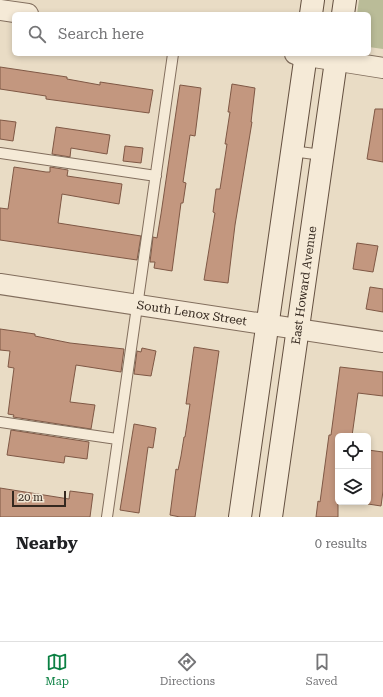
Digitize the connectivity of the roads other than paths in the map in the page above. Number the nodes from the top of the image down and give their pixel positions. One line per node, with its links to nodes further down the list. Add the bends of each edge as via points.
1 (313, 0): 5 (main road)
2 (345, 0): 6 (main road)
3 (0, 10): 4 (street)
4 (14, 12)
5 (311, 12)
6 (343, 12)
7 (173, 56): 15 (lane)
8 (302, 56): 12 (main road)
9 (319, 56): 10 (street)
10 (336, 57): 11 (street); 14 (main road, East Howard Avenue)
11 (383, 68)
12 (292, 151): 14 (lane); 18 (main road)
13 (0, 153): 15 (lane)
14 (322, 155): 19 (main road, East Howard Avenue)
15 (156, 176): 17 (lane)
16 (0, 284): 17 (street, South Lenox Street)
17 (137, 305): 18 (street, South Lenox Street); 22 (lane)
18 (268, 324): 19 (street, South Lenox Street); 24 (main road)
19 (298, 328): 20 (street, South Lenox Street); 25 (main road, East Howard Avenue)
20 (383, 342)
21 (0, 422): 22 (lane)
22 (117, 439): 23 (lane)
23 (107, 517)
24 (240, 517)
25 (271, 517)

